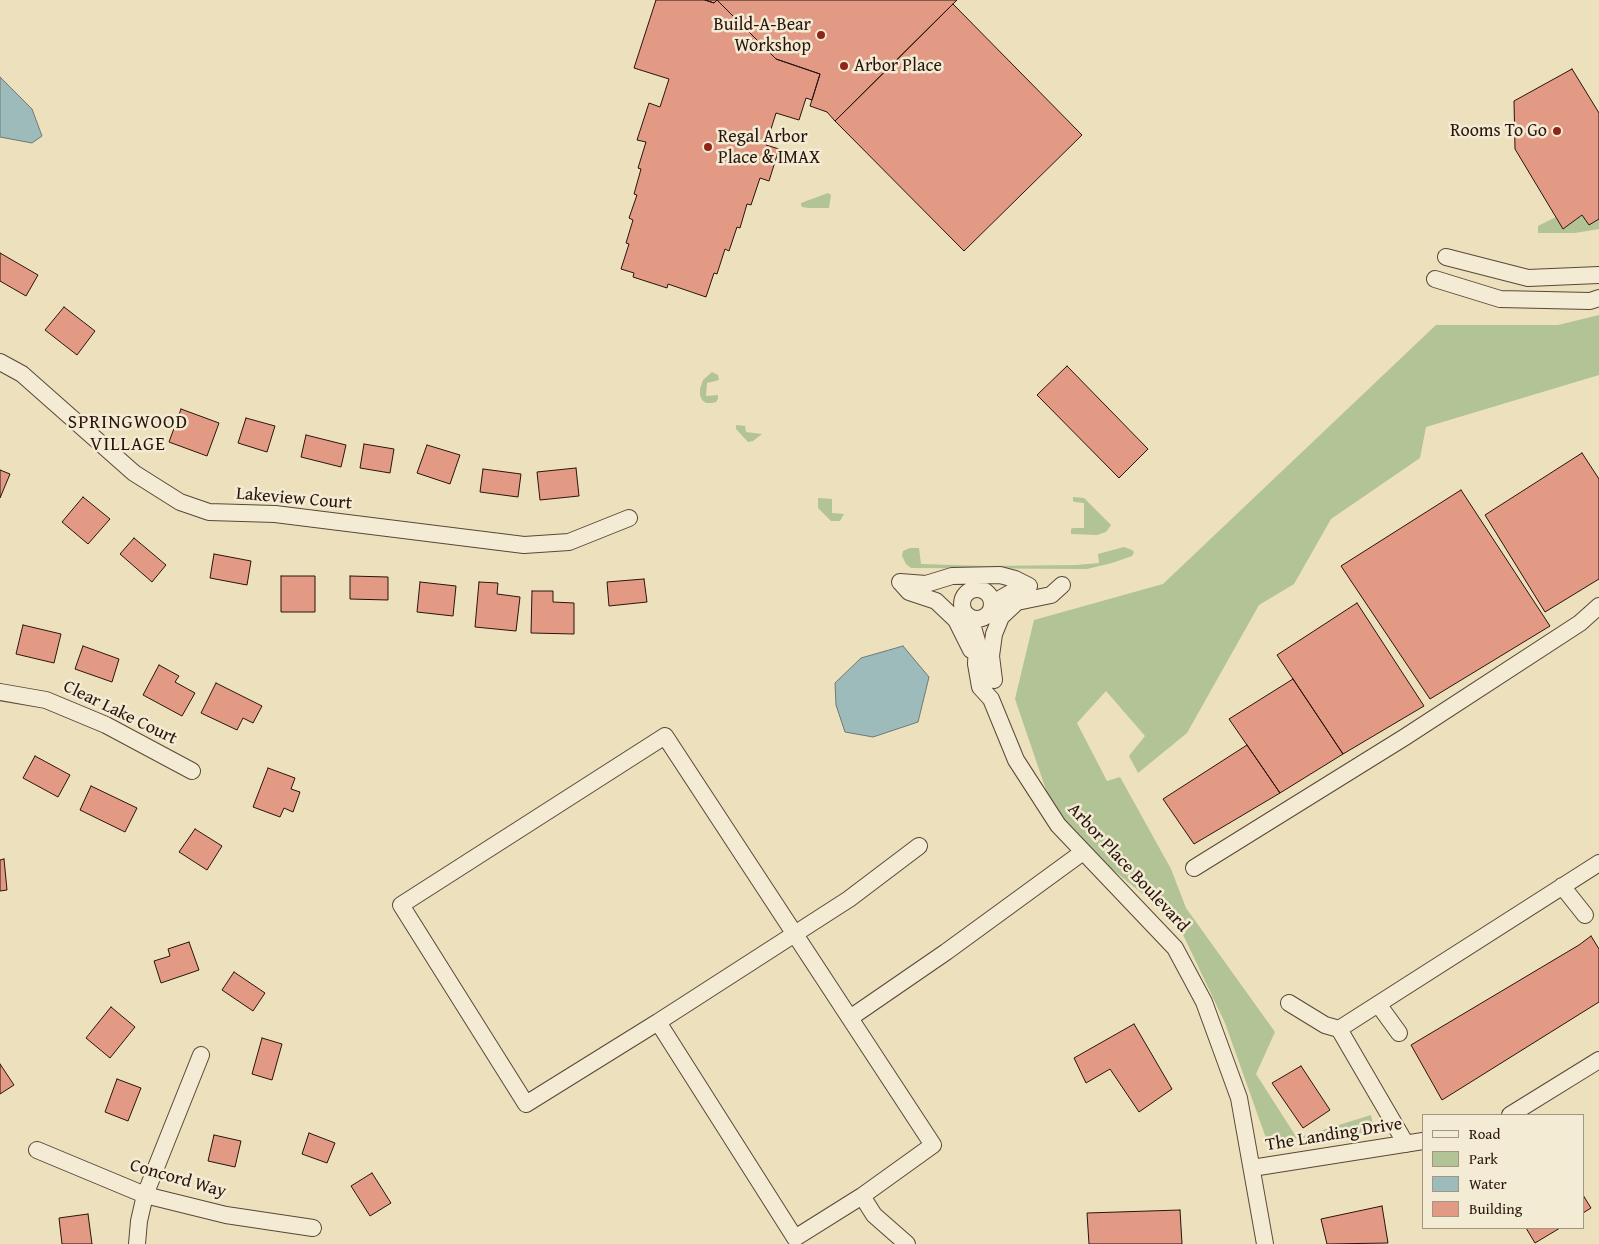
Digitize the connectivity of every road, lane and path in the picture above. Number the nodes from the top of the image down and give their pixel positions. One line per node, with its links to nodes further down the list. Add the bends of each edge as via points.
1 (1446, 257): 2 (street, via 1528,278)
2 (1599, 275)
3 (1435, 279): 4 (street, via 1500,299 1590,301)
4 (1599, 298)
5 (0, 362): 6 (street, Lakeview Court, via 22,374 134,474 180,502 209,512 275,514 524,545 569,542)
6 (629, 518)
7 (1000, 575): 8 (street); 10 (street); 12 (street)
8 (952, 576): 9 (street); 12 (street, via 969,590 977,588)
9 (926, 584): 12 (street); 13 (street, via 900,582 909,592 936,600 956,620)
10 (1029, 586): 12 (street); 14 (street, via 1057,585 1051,595 1017,602 1001,617 994,634 991,656)
11 (1599, 606): 21 (street, via 1580,623 1413,732)
12 (979, 607): 13 (street, Arbor Place Boulevard); 14 (street, via 986,662)
13 (976, 664): 16 (street, Arbor Place Boulevard, via 980,687)
14 (994, 680): 16 (street)
15 (0, 692): 17 (street, Clear Lake Court, via 46,700 106,725)
16 (991, 698): 19 (street, Arbor Place Boulevard, via 1016,760 1058,826)
17 (192, 771)
18 (920, 846): 24 (street)
19 (1083, 852): 27 (street); 37 (street, Arbor Place Boulevard, via 1175,948 1204,1002 1239,1098)
20 (1599, 863): 22 (street)
21 (1194, 868)
22 (1562, 886): 23 (street); 26 (street)
23 (1585, 915)
24 (795, 934): 27 (street); 28 (street); 28 (street, via 665,736 401,905 526,1104)
25 (1289, 1003): 29 (street, via 1325,1025)
26 (1378, 1004): 29 (street); 30 (street)
27 (850, 1018): 39 (street, via 933,1145)
28 (658, 1022): 39 (street, via 795,1238)
29 (1339, 1029): 35 (street)
30 (1399, 1033)
31 (201, 1054): 38 (street)
32 (1599, 1060): 33 (street)
33 (1512, 1114)
34 (1422, 1141): 35 (street, The Landing Drive)
35 (1406, 1144): 37 (street, The Landing Drive)
36 (37, 1150): 38 (street, Concord Way)
37 (1252, 1168): 43 (street, Arbor Place Boulevard)
38 (145, 1195): 40 (street, Concord Way, via 226,1214); 41 (street)
39 (862, 1196): 42 (street, via 874,1215)
40 (313, 1228)
41 (137, 1244)
42 (907, 1244)
43 (1266, 1244)

